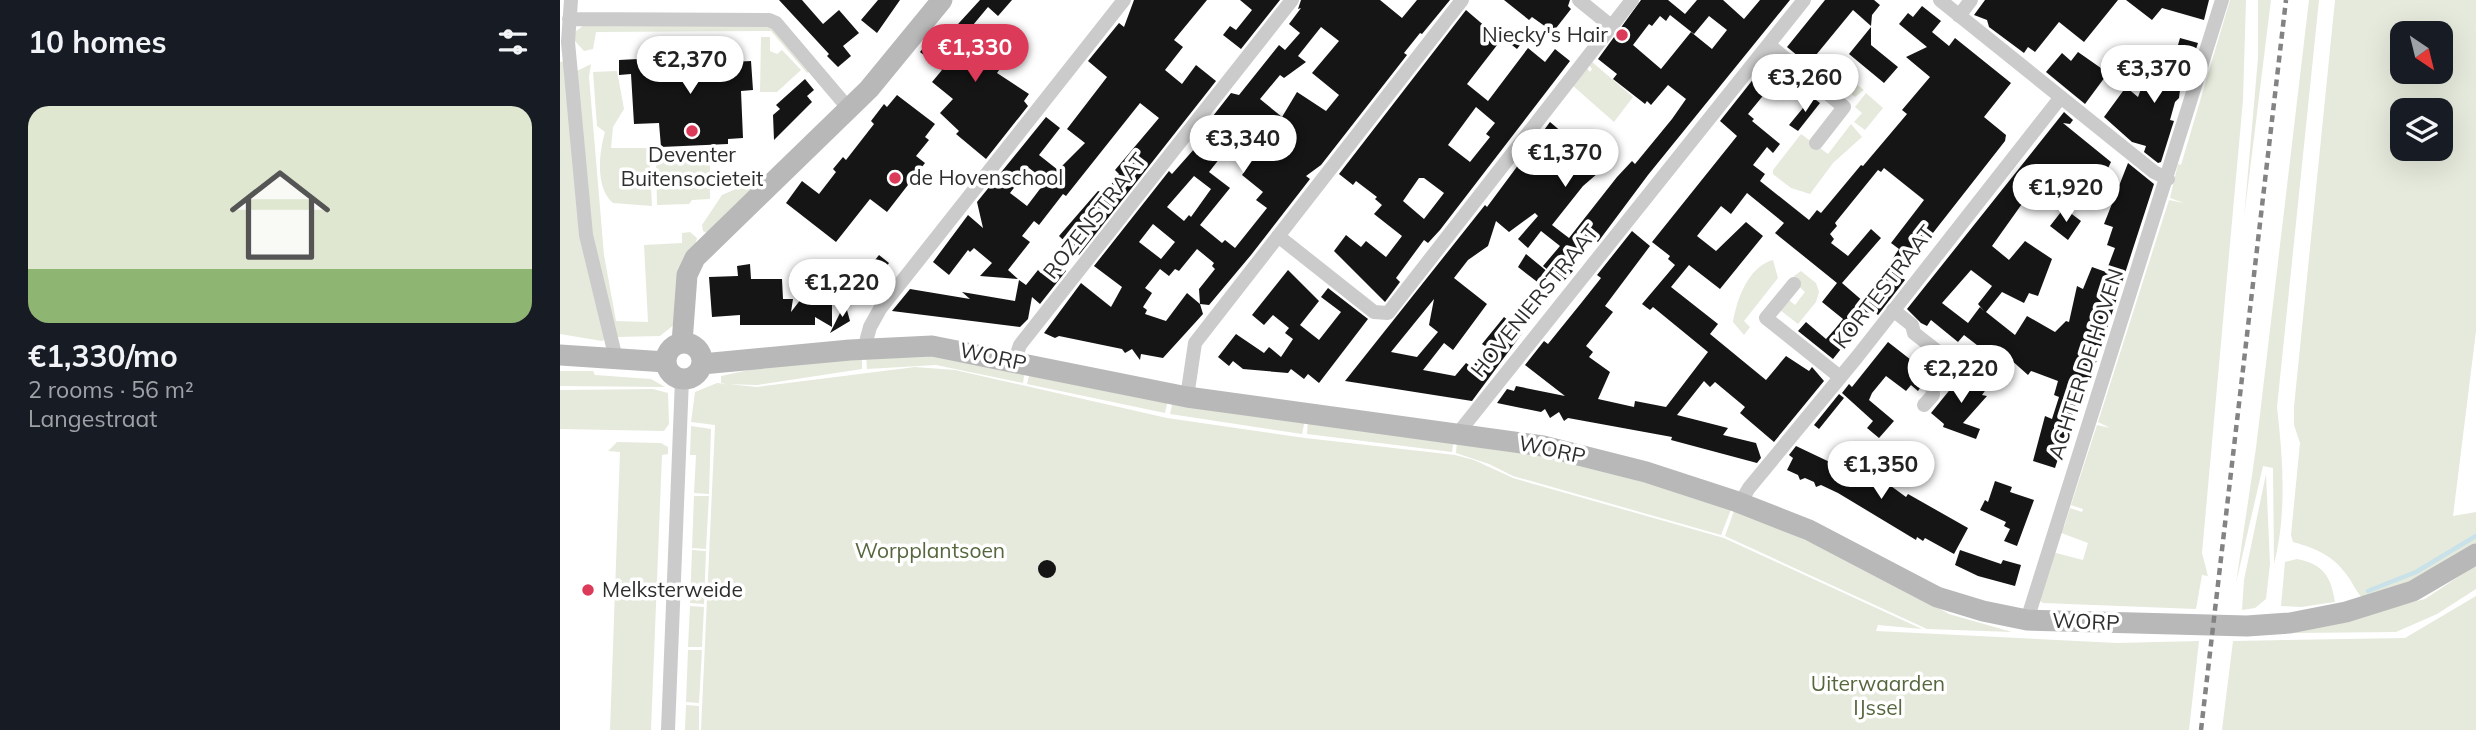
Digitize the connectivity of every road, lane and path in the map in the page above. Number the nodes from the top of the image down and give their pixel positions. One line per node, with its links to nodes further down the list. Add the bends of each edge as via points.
1 (571, 0): 13 (street)
2 (942, 0): 17 (street)
3 (1124, 0): 24 (street, via 880,309)
4 (1292, 0): 28 (street, ROZENSTRAAT, via 1020,345)
5 (1462, 0): 20 (street)
6 (1578, 0): 14 (street)
7 (1632, 0): 14 (street)
8 (1804, 0): 15 (street, HOVENIERSTRAAT)
9 (1940, 0): 12 (street)
10 (1971, 0): 12 (street)
11 (2222, 0): 19 (street, ACHTER DE HOVEN)
12 (1959, 16): 16 (street)
13 (569, 19): 17 (street, via 769,20); 26 (street, via 586,235)
14 (1611, 26): 20 (street, via 1392,309 1382,314)
15 (1769, 45): 18 (street, via 1844,107); 34 (street, HOVENIERSTRAAT)
16 (2061, 97): 19 (street); 22 (street, KORTESTRAAT)
17 (849, 109): 23 (street, via 695,258 687,275)
18 (1816, 143)
19 (2168, 179): 37 (street, ACHTER DE HOVEN)
20 (1278, 236): 32 (street, via 1195,343)
21 (1794, 284): 30 (street, via 1766,318)
22 (1893, 310): 30 (street, KORTESTRAAT); 33 (street, via 1912,325 1914,333 1954,358)
23 (682, 343): 27 (street, via 669,351); 29 (street, via 698,351)
24 (864, 349): 28 (street, WORP, via 932,346); 29 (street, WORP)
25 (560, 355): 26 (street)
26 (615, 359): 27 (street)
27 (666, 362): 31 (street, via 670,373)
28 (1014, 362): 32 (street, WORP)
29 (702, 365): 31 (street, via 695,376)
30 (1840, 377): 35 (street, KORTESTRAAT)
31 (682, 379): 38 (street)
32 (1187, 397): 34 (street, WORP)
33 (1924, 405)
34 (1459, 432): 35 (street, WORP, via 1567,452)
35 (1740, 503): 37 (street, WORP, via 1809,530 1937,597)
36 (2476, 554): 37 (street, WORP, via 2429,584 2326,616)
37 (2027, 620)
38 (668, 730)

